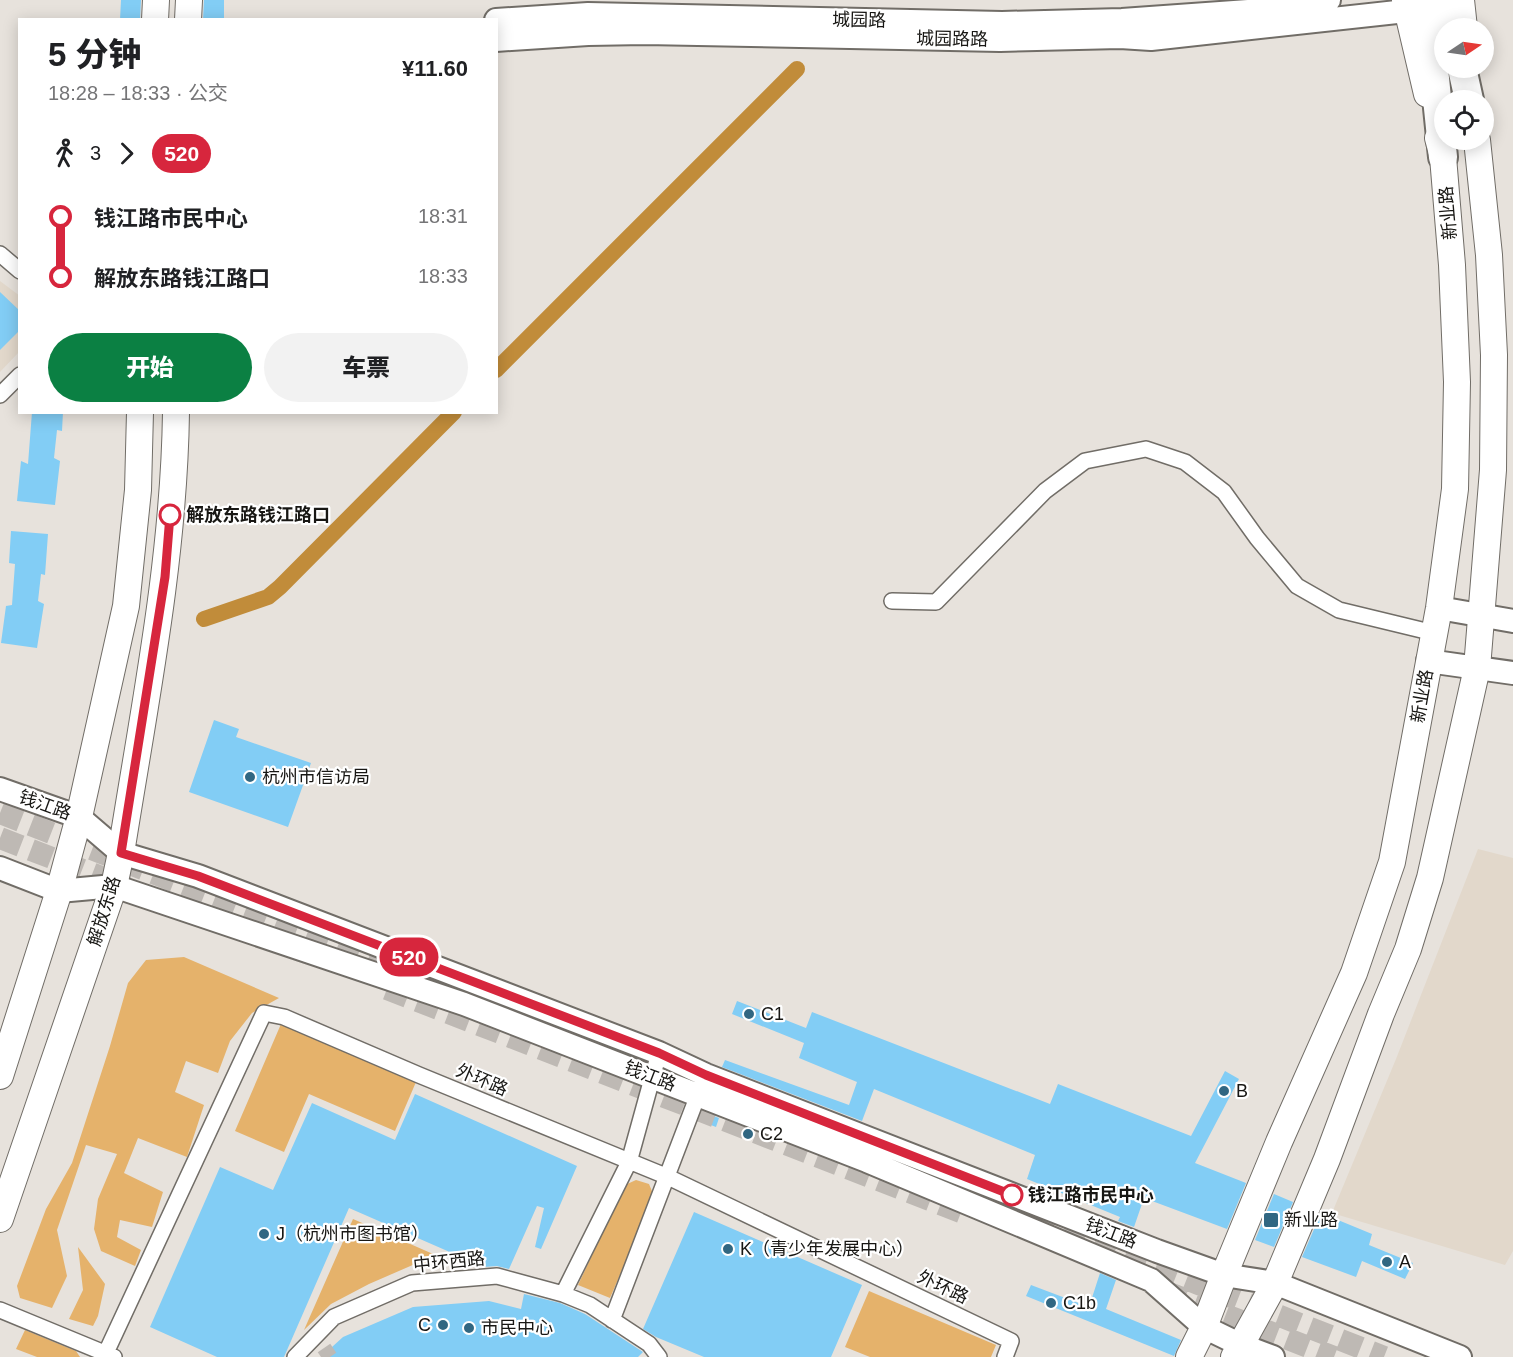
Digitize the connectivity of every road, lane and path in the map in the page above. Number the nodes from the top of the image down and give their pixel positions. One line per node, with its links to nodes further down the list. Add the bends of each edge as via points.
1 (156, 0): 8 (main road)
2 (189, 0): 9 (main road)
3 (1329, 0): 7 (main road, 城园路, via 1262,10 1122,20 1002,23)
4 (1444, 0): 10 (highway)
5 (1461, 0): 11 (main road)
6 (1413, 4): 7 (main road, 城园路路, via 1151,39 657,33); 15 (highway)
7 (588, 16): 12 (main road, 城园路); 13 (main road, 城园路路)
8 (155, 18)
9 (188, 18)
10 (1449, 18)
11 (1463, 18)
12 (498, 20)
13 (498, 39)
14 (1478, 150): 24 (main road, 新业路, via 1494,355 1493,470)
15 (1443, 157): 23 (main road, 新业路, via 1457,382 1455,489)
16 (0, 254): 17 (street)
17 (18, 269)
18 (18, 377): 19 (street)
19 (0, 395)
20 (140, 414): 31 (main road, via 138,490 126,606)
21 (176, 414): 32 (main road, 解放东路, via 165,577)
22 (892, 601): 26 (street, via 936,602 1045,491 1085,461 1146,449 1185,462 1224,492 1297,586 1339,610)
23 (1439, 608): 24 (main road); 26 (main road, 新业路)
24 (1482, 615): 25 (main road); 28 (main road, 新业路)
25 (1513, 621)
26 (1434, 633): 27 (main road, 新业路)
27 (1428, 661): 28 (main road); 43 (main road, 新业路, via 1392,862 1354,973)
28 (1477, 668): 29 (main road); 44 (main road, 新业路, via 1430,878 1408,949)
29 (1513, 674)
30 (0, 789): 31 (main road, 钱江路)
31 (79, 817): 32 (main road, 钱江路); 35 (main road)
32 (121, 853): 34 (main road, 解放东路); 36 (main road, 钱江路, via 198,876)
33 (0, 868): 35 (main road, 钱江路)
34 (114, 886): 35 (main road, 钱江路); 38 (main road, 钱江路, via 464,1004); 42 (main road, 解放东路)
35 (59, 891): 37 (main road)
36 (659, 1053): 38 (street); 39 (main road, 钱江路)
37 (0, 1076)
38 (652, 1077): 39 (main road, 钱江路); 40 (street)
39 (702, 1085): 41 (street); 43 (main road, 钱江路); 48 (main road, 钱江路, via 867,1161 1151,1280)
40 (629, 1162): 41 (street, 外环路); 45 (street); 50 (street, 外环路, via 284,1017 264,1013)
41 (668, 1178): 47 (street); 53 (street, 外环路, via 1011,1341)
42 (0, 1219)
43 (1224, 1275): 44 (main road, 钱江路); 48 (main road, 新业路)
44 (1275, 1283): 49 (main road, 新业路); 56 (main road, 钱江路)
45 (563, 1294): 47 (street, 中环西路); 51 (street, 中环西路, via 497,1276 412,1283 334,1317 319,1343)
46 (0, 1310): 50 (street)
47 (612, 1320): 52 (street, 中环西路, via 649,1344)
48 (1204, 1327): 49 (main road, 钱江路); 54 (main road, 新业路)
49 (1237, 1351): 55 (main road, 钱江路)
50 (108, 1356)
51 (295, 1357)
52 (659, 1357)
53 (1005, 1357)
54 (1190, 1357)
55 (1273, 1357)
56 (1460, 1357)

